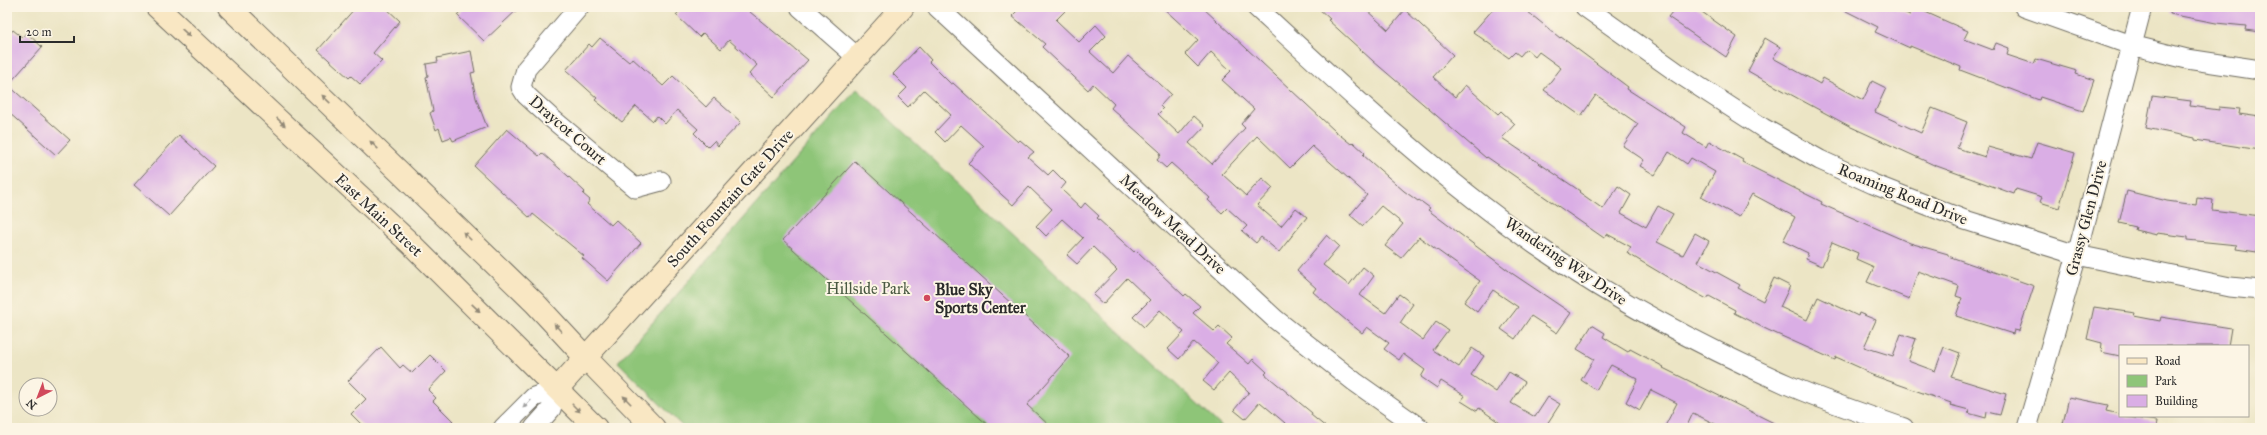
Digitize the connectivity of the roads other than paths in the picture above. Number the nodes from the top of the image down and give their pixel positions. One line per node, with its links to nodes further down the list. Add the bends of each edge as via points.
1 (157, 7): 18 (main road, East Main Street, one-way to 18, via 411,244)
2 (229, 7): 17 (main road, one-way to 2, via 536,303)
3 (579, 7): 14 (street, Draycot Court, via 526,69 522,86 526,95 635,188)
4 (800, 7): 12 (street)
5 (903, 7): 12 (main road, South Fountain Gate Drive)
6 (938, 7): 23 (street, Meadow Mead Drive, via 1275,319 1355,382)
7 (1256, 7): 24 (street, Wandering Way Drive, via 1419,156 1546,252 1650,316 1787,385)
8 (1584, 7): 15 (street, Roaming Road Drive, via 1678,73 1763,128 1820,160 1965,220)
9 (2024, 7): 11 (street)
10 (2142, 7): 11 (street, Grassy Glen Drive)
11 (2131, 45): 13 (street, via 2187,59); 15 (street, Grassy Glen Drive)
12 (858, 58): 17 (main road, South Fountain Gate Drive)
13 (2260, 70)
14 (661, 181)
15 (2077, 255): 16 (street, Roaming Road Drive, via 2230,287); 25 (street, Grassy Glen Drive)
16 (2260, 290)
17 (585, 357): 18 (main road, South Fountain Gate Drive); 22 (main road, one-way to 17)
18 (557, 388): 19 (street, one-way to 19, via 534,398); 20 (street, via 551,409); 21 (main road, East Main Street, one-way to 21)
19 (503, 428)
20 (534, 428)
21 (596, 428)
22 (654, 428)
23 (1420, 428)
24 (1904, 428)
25 (2027, 428)

